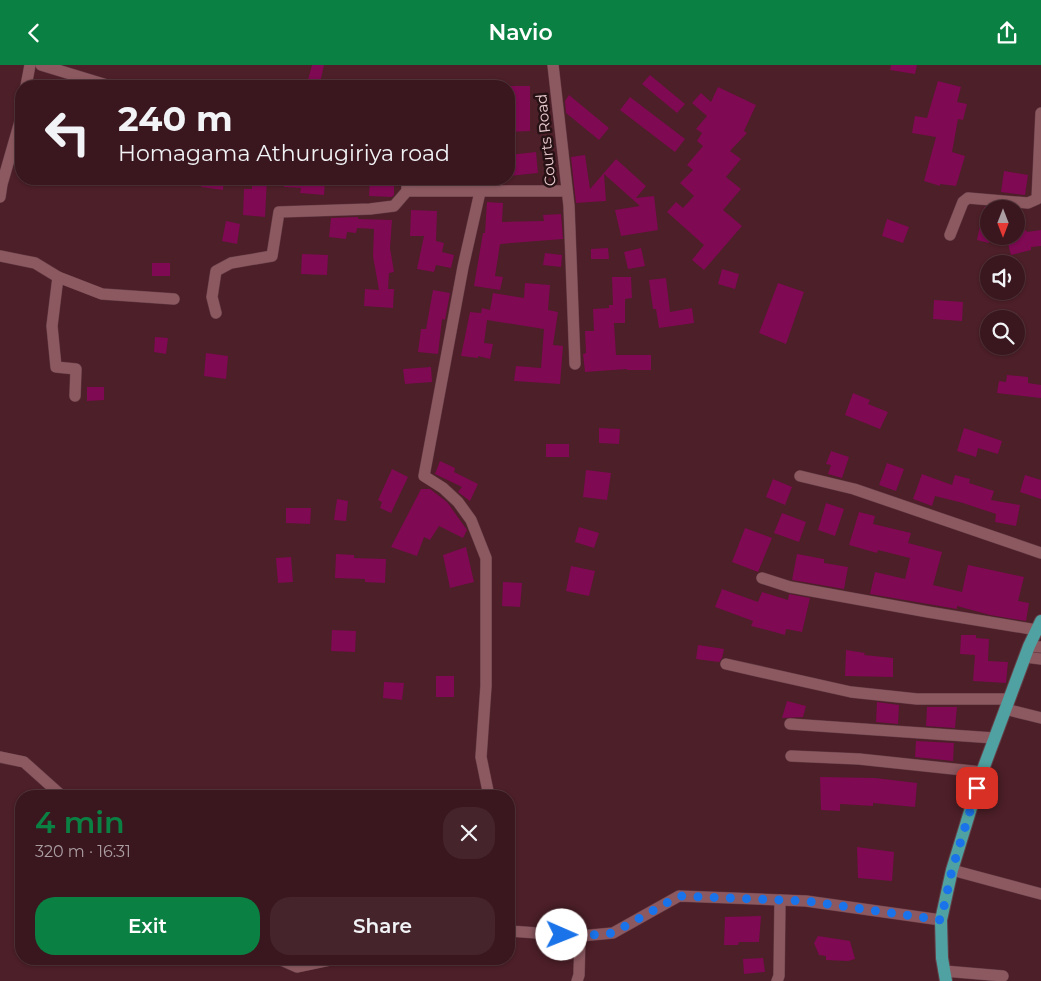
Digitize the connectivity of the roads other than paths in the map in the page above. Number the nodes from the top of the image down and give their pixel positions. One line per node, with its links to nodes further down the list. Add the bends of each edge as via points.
1 (30, 65): 4 (street)
2 (41, 65): 5 (street)
3 (553, 65): 10 (street, Courts Road)
4 (27, 80)
5 (90, 80)
6 (1041, 113): 13 (street, via 1037,199 1028,203 968,198 963,202)
7 (15, 138): 12 (street)
8 (407, 185): 9 (street)
9 (407, 191): 11 (street, Courts Road); 17 (street, via 394,206 279,212 272,256 231,263 216,271 212,297)
10 (567, 191): 11 (street, Courts Road); 18 (street)
11 (480, 192): 35 (street, via 424,476 458,502 471,521 486,558 486,686 481,757)
12 (0, 197)
13 (950, 235)
14 (0, 256): 15 (street, via 34,263)
15 (58, 277): 16 (street, via 102,294); 19 (street, via 52,326 56,367 76,369)
16 (174, 299)
17 (216, 313)
18 (574, 364)
19 (75, 396)
20 (800, 476): 21 (street, via 854,489)
21 (1041, 553)
22 (762, 578): 23 (street, via 799,589 928,613)
23 (1039, 625): 24 (main road)
24 (1032, 650): 25 (street); 27 (main road)
25 (1041, 659)
26 (726, 664): 27 (street, via 851,692)
27 (1007, 704): 28 (street); 30 (main road)
28 (1041, 718)
29 (790, 724): 30 (street)
30 (994, 738): 33 (main road)
31 (791, 756): 33 (street, via 859,759)
32 (0, 757): 34 (street, via 24,762)
33 (982, 772): 36 (main road)
34 (55, 790)
35 (487, 790)
36 (952, 870): 37 (street); 39 (main road)
37 (1041, 894)
38 (780, 900): 39 (street); 41 (street, via 679,896 613,933); 45 (street)
39 (941, 920): 42 (main road)
40 (515, 931): 41 (street)
41 (580, 936): 44 (street)
42 (945, 976): 43 (street)
43 (1003, 976)
44 (577, 981)
45 (777, 981)

